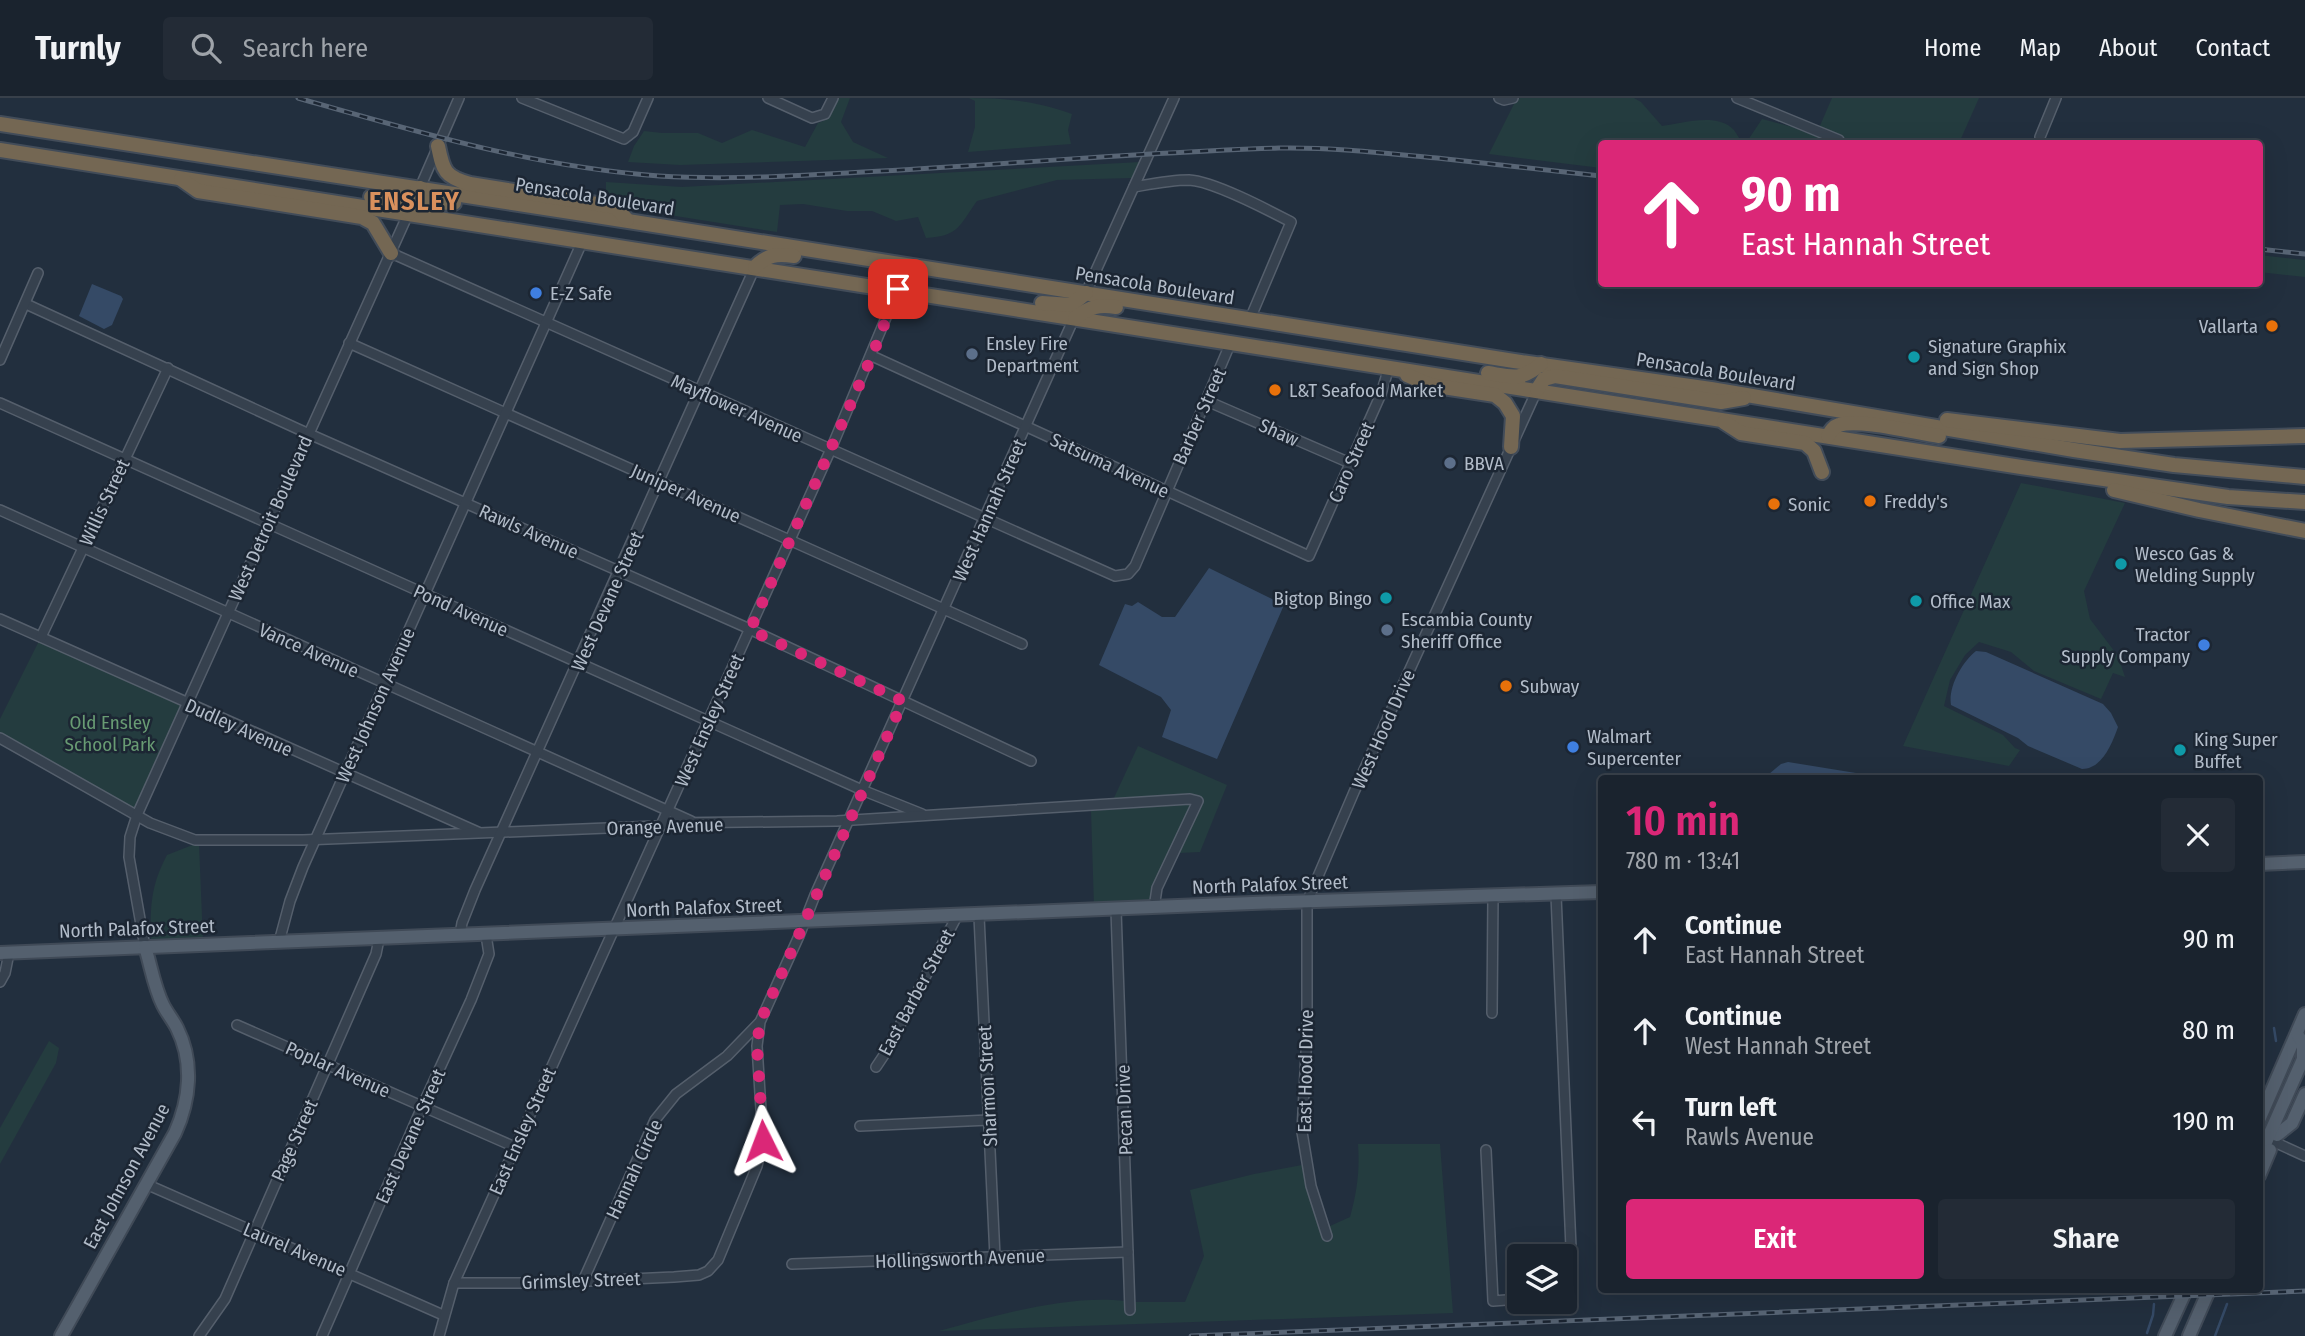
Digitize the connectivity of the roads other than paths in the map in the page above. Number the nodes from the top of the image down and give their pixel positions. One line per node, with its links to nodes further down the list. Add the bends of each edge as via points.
1 (459, 98): 12 (street, West Detroit Boulevard)
2 (522, 98): 3 (street, via 624,139 634,132)
3 (648, 98)
4 (768, 98): 5 (street, via 812,118 827,111)
5 (833, 98)
6 (1174, 98): 16 (street, West Hannah Street)
7 (1737, 98): 11 (street)
8 (2056, 98): 10 (street)
9 (0, 124): 17 (highway, Pensacola Boulevard)
10 (2040, 138)
11 (1839, 140)
12 (438, 146): 17 (street, West Detroit Boulevard); 20 (highway, via 453,179 616,207)
13 (0, 150): 14 (highway)
14 (119, 167): 15 (highway); 17 (highway, via 135,159 386,200 405,199)
15 (177, 176): 18 (highway); 22 (highway, via 198,191 362,217 373,223)
16 (1134, 187): 28 (street, West Hannah Street); 31 (street, via 1195,181 1291,222)
17 (420, 188): 18 (street, West Detroit Boulevard); 19 (highway, Pensacola Boulevard)
18 (409, 213): 19 (highway, via 424,202 440,201 564,220); 21 (highway); 22 (street, West Detroit Boulevard)
19 (590, 215): 20 (highway, Pensacola Boulevard)
20 (627, 220): 23 (highway, Pensacola Boulevard)
21 (583, 240): 24 (highway); 32 (street, West Johnson Avenue)
22 (391, 253): 32 (street, Mayflower Avenue); 34 (street, West Detroit Boulevard)
23 (879, 260): 24 (highway, via 845,264 778,254); 28 (highway, Pensacola Boulevard)
24 (755, 267): 26 (highway); 42 (street, West Devane Street)
25 (38, 273): 29 (street)
26 (898, 289): 27 (highway); 35 (street, West Ensley Street)
27 (917, 292): 28 (highway, via 960,290 1059,306 1071,305); 30 (highway)
28 (1086, 293): 30 (street, West Hannah Street); 31 (highway, Pensacola Boulevard)
29 (26, 304): 36 (street); 40 (street, Rawls Avenue)
30 (1075, 317): 31 (highway, via 1100,305 1202,320); 33 (highway); 49 (street, West Hannah Street)
31 (1250, 319): 38 (highway, Pensacola Boulevard)
32 (547, 323): 42 (street, Mayflower Avenue); 46 (street, West Johnson Avenue)
33 (1231, 342): 37 (highway); 44 (street, Barber Street)
34 (349, 343): 46 (street, Juniper Avenue); 50 (street, West Detroit Boulevard)
35 (872, 356): 49 (street, Satsuma Avenue); 55 (street, West Ensley Street)
36 (0, 360)
37 (1370, 364): 38 (highway, via 1407,360 1510,376 1527,375); 39 (highway)
38 (1541, 364): 41 (street, West Hood Drive); 43 (highway, Pensacola Boulevard)
39 (1389, 367): 41 (highway); 54 (highway, via 1430,385 1495,395 1513,416); 57 (street, Caro Street)
40 (168, 368): 50 (street, Rawls Avenue); 56 (street, Willis Street)
41 (1537, 390): 43 (highway, via 1544,379 1555,376 1721,402); 48 (highway); 54 (street, West Hood Drive)
42 (700, 391): 55 (street, Mayflower Avenue); 61 (street, West Devane Street)
43 (1758, 396): 47 (highway, Pensacola Boulevard)
44 (1207, 401): 57 (street, Shaw); 62 (street, Barber Street)
45 (0, 403): 56 (street, Pond Avenue)
46 (506, 413): 61 (street, Juniper Avenue); 64 (street, West Johnson Avenue)
47 (1880, 416): 52 (highway, via 1962,421 2120,441); 53 (highway, Pensacola Boulevard)
48 (1720, 419): 51 (highway); 59 (highway, via 1741,433 1805,443 1814,451)
49 (1026, 426): 62 (street, Satsuma Avenue); 66 (street, West Hannah Street)
50 (309, 433): 64 (street, Rawls Avenue); 67 (street, West Detroit Boulevard)
51 (1828, 436): 53 (highway, via 1840,424 1855,423 1972,442); 58 (highway)
52 (2305, 436)
53 (2002, 438): 60 (highway, Pensacola Boulevard, via 2174,464)
54 (1511, 447): 105 (street, West Hood Drive)
55 (831, 449): 66 (street, Mayflower Avenue); 69 (street, West Ensley Street)
56 (124, 458): 67 (street, Pond Avenue); 70 (street, Willis Street)
57 (1350, 463): 71 (street, Caro Street)
58 (2021, 467): 63 (highway, via 2201,493); 68 (highway)
59 (1822, 472)
60 (2305, 477)
61 (660, 481): 69 (street, Juniper Avenue); 72 (street, West Devane Street)
62 (1167, 491): 71 (street, Satsuma Avenue); 73 (street, Barber Street, via 1135,566)
63 (2305, 502)
64 (466, 503): 72 (street, Rawls Avenue); 74 (street, West Johnson Avenue)
65 (0, 510): 70 (street, Vance Avenue)
66 (985, 519): 73 (street, Mayflower Avenue, via 1095,569); 75 (street, West Hannah Street)
67 (268, 523): 74 (street, Pond Avenue); 76 (street, West Detroit Boulevard)
68 (2305, 531)
69 (790, 539): 75 (street, Juniper Avenue); 78 (street, West Ensley Street)
70 (83, 547): 76 (street, Vance Avenue); 79 (street, Willis Street)
71 (1309, 556)
72 (620, 572): 78 (street, Rawls Avenue); 81 (street, West Devane Street)
73 (1123, 576)
74 (425, 594): 81 (street, Pond Avenue); 82 (street, West Johnson Avenue)
75 (945, 608): 80 (street, Juniper Avenue); 83 (street, West Hannah Street)
76 (228, 613): 82 (street, Vance Avenue); 84 (street, West Detroit Boulevard)
77 (0, 620): 79 (street, Dudley Avenue)
78 (750, 630): 83 (street, Rawls Avenue); 85 (street, West Ensley Street)
79 (41, 637): 84 (street, Dudley Avenue)
80 (1022, 644)
81 (579, 663): 85 (street, Pond Avenue); 87 (street, West Devane Street)
82 (385, 684): 87 (street, Vance Avenue); 89 (street, West Johnson Avenue)
83 (903, 701): 88 (street, Rawls Avenue); 90 (street, West Hannah Street)
84 (187, 704): 89 (street, Dudley Avenue); 92 (street, West Detroit Boulevard)
85 (709, 721): 90 (street, Pond Avenue); 91 (street, West Ensley Street)
86 (0, 738): 92 (street, Orange Avenue)
87 (538, 753): 91 (street, Vance Avenue); 98 (street, West Devane Street)
88 (1031, 761)
89 (345, 774): 97 (street, Dudley Avenue); 99 (street, West Johnson Avenue)
90 (862, 790): 93 (street, Pond Avenue); 94 (street, West Hannah Street)
91 (667, 811): 95 (street, Vance Avenue); 96 (street, West Ensley Street)
92 (137, 815): 99 (street, Orange Avenue, via 195,840); 116 (street, West Detroit Boulevard, via 129,857)
93 (924, 815): 94 (street, Orange Avenue); 106 (street, Orange Avenue, via 1198,801 1157,888)
94 (849, 820): 95 (street, Orange Avenue); 110 (street, West Hannah Street)
95 (695, 823): 96 (street, Orange Avenue)
96 (661, 826): 98 (street, Orange Avenue); 111 (street, West Ensley Street)
97 (479, 832): 98 (street, Orange Avenue); 99 (street, Orange Avenue)
98 (501, 832): 113 (street, West Devane Street)
99 (316, 839): 115 (street, West Johnson Avenue, via 289,901)
100 (2305, 862): 101 (main road)
101 (2263, 863)
102 (1598, 892): 103 (main road, North Palafox Street)
103 (1556, 895): 104 (main road, North Palafox Street); 141 (street)
104 (1493, 896): 105 (main road, North Palafox Street); 119 (street)
105 (1307, 902): 106 (main road, North Palafox Street); 140 (street, East Hood Drive, via 1302,1132 1311,1186)
106 (1154, 908): 107 (main road, North Palafox Street)
107 (1116, 910): 109 (main road, North Palafox Street); 142 (street, Pecan Drive)
108 (957, 916): 109 (main road, North Palafox Street); 110 (main road, North Palafox Street); 126 (street, East Barber Street)
109 (979, 916): 131 (street, Sharmon Street)
110 (804, 922): 111 (main road, North Palafox Street); 121 (street, West Hannah Street)
111 (614, 929): 112 (main road, North Palafox Street); 134 (street, East Ensley Street)
112 (486, 934): 113 (main road, North Palafox Street); 129 (street, East Devane Street, via 487,961)
113 (460, 935): 114 (main road, North Palafox Street)
114 (379, 939): 115 (main road, North Palafox Street); 125 (street, Page Street)
115 (279, 942): 116 (main road, North Palafox Street)
116 (145, 947): 117 (main road, North Palafox Street); 138 (main road, East Johnson Avenue, via 188,1066 182,1117)
117 (4, 953): 118 (street, via 8,962)
118 (0, 982)
119 (1492, 1013)
120 (2305, 1014): 123 (main road)
121 (760, 1022): 146 (street, Hannah Circle, via 727,1056 676,1094 655,1120); 146 (street, Grimsley Street, via 761,1155 718,1260 699,1275)
122 (237, 1025): 125 (street, Poplar Avenue)
123 (2297, 1034): 124 (main road); 133 (main road, via 2303,1042 2303,1059)
124 (2286, 1058): 130 (main road); 133 (main road, via 2284,1081 2266,1124 2265,1133)
125 (327, 1064): 129 (street, Poplar Avenue); 139 (street, Page Street)
126 (876, 1067)
127 (2305, 1071): 133 (main road)
128 (2305, 1094): 133 (main road, via 2292,1123)
129 (422, 1107): 134 (street, Poplar Avenue); 145 (street, East Devane Street)
130 (2263, 1111)
131 (989, 1120): 132 (street); 143 (street, Sharmon Street)
132 (860, 1126)
133 (2270, 1137): 136 (street); 137 (main road)
134 (515, 1147): 147 (street, East Ensley Street)
135 (1486, 1150): 150 (street, via 1493,1301)
136 (2305, 1156)
137 (2263, 1162)
138 (146, 1184): 139 (street, Laurel Avenue); 154 (main road, East Johnson Avenue)
139 (253, 1231): 145 (street, Laurel Avenue); 155 (street, Page Street, via 225,1299)
140 (1327, 1236)
141 (1571, 1244)
142 (1128, 1252): 143 (street, Hollingsworth Avenue); 151 (street, Pecan Drive)
143 (995, 1257): 144 (street, Hollingsworth Avenue)
144 (792, 1264)
145 (350, 1273): 153 (street, Laurel Avenue); 156 (street, East Devane Street)
146 (583, 1281): 147 (street, Grimsley Street)
147 (454, 1283): 153 (street, East Ensley Street)
148 (2185, 1293): 152 (main road)
149 (2208, 1293): 160 (main road)
150 (1507, 1300)
151 (1130, 1310)
152 (2176, 1311): 158 (main road); 159 (main road)
153 (443, 1315): 157 (street, East Ensley Street)
154 (61, 1336)
155 (199, 1336)
156 (322, 1336)
157 (439, 1336)
158 (2165, 1336)
159 (2174, 1336)
160 (2189, 1336)

